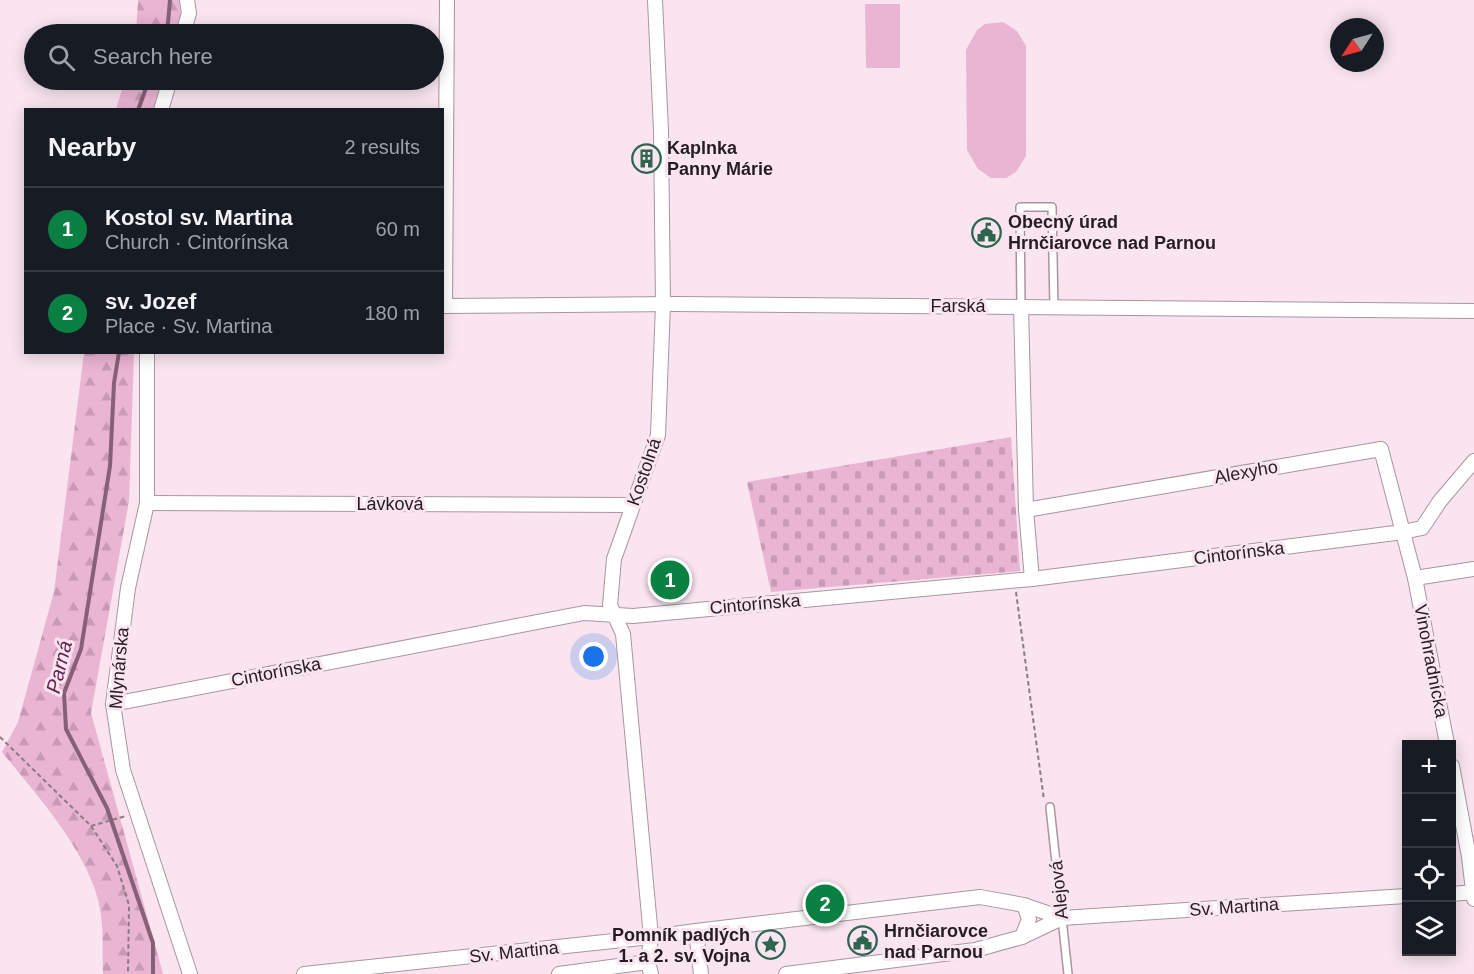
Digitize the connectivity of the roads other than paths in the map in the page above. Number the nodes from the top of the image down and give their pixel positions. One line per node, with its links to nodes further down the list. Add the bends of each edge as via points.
1 (187, 0): 4 (street)
2 (447, 0): 8 (street)
3 (655, 0): 7 (street, Kostolná)
4 (186, 24)
5 (167, 90): 6 (street)
6 (162, 108)
7 (663, 304): 8 (street, Farská); 9 (street, Farská); 15 (street, Kostolná, via 658,435)
8 (444, 306)
9 (1021, 306): 10 (street, Farská); 10 (lane, via 1020,207 1052,207); 16 (street)
10 (1054, 307): 11 (street, Farská)
11 (1474, 311)
12 (147, 354): 14 (street, Mlynárska)
13 (1474, 461): 17 (street, via 1422,528)
14 (147, 503): 15 (street, Lávková); 22 (street, Mlynárska, via 128,588)
15 (633, 505): 21 (street, Kostolná, via 614,559 610,605)
16 (1026, 510): 17 (street, Alexyho, via 1381,449); 20 (street)
17 (1403, 532): 19 (street, Vinohradnícka); 20 (street, Cintorínska)
18 (1474, 569): 19 (street)
19 (1415, 578): 23 (street, Vinohradnícka)
20 (1032, 579): 21 (street, Cintorínska)
21 (615, 615): 22 (street, Cintorínska, via 584,613); 32 (street, Kostolná, via 623,634)
22 (113, 704): 35 (street, Mlynárska, via 123,770)
23 (1446, 740)
24 (1456, 787): 27 (street)
25 (1047, 806): 30 (lane, Alejová)
26 (1456, 894): 27 (street)
27 (1473, 894)
28 (1402, 896): 30 (street, Sv. Martina)
29 (1024, 904): 30 (street, Sv. Martina); 31 (street, Sv. Martina, via 980,897); 33 (street, via 1029,919)
30 (1062, 918): 33 (street, Sv. Martina); 40 (lane, Alejová)
31 (696, 931): 32 (street, Sv. Martina); 38 (street)
32 (651, 937): 34 (street, Sv. Martina); 36 (street, Sv. Martina)
33 (1022, 937): 39 (street, Sv. Martina, via 975,951)
34 (650, 968): 37 (street, Sv. Martina)
35 (190, 974)
36 (304, 974)
37 (559, 974)
38 (701, 974)
39 (786, 974)
40 (1068, 974)

